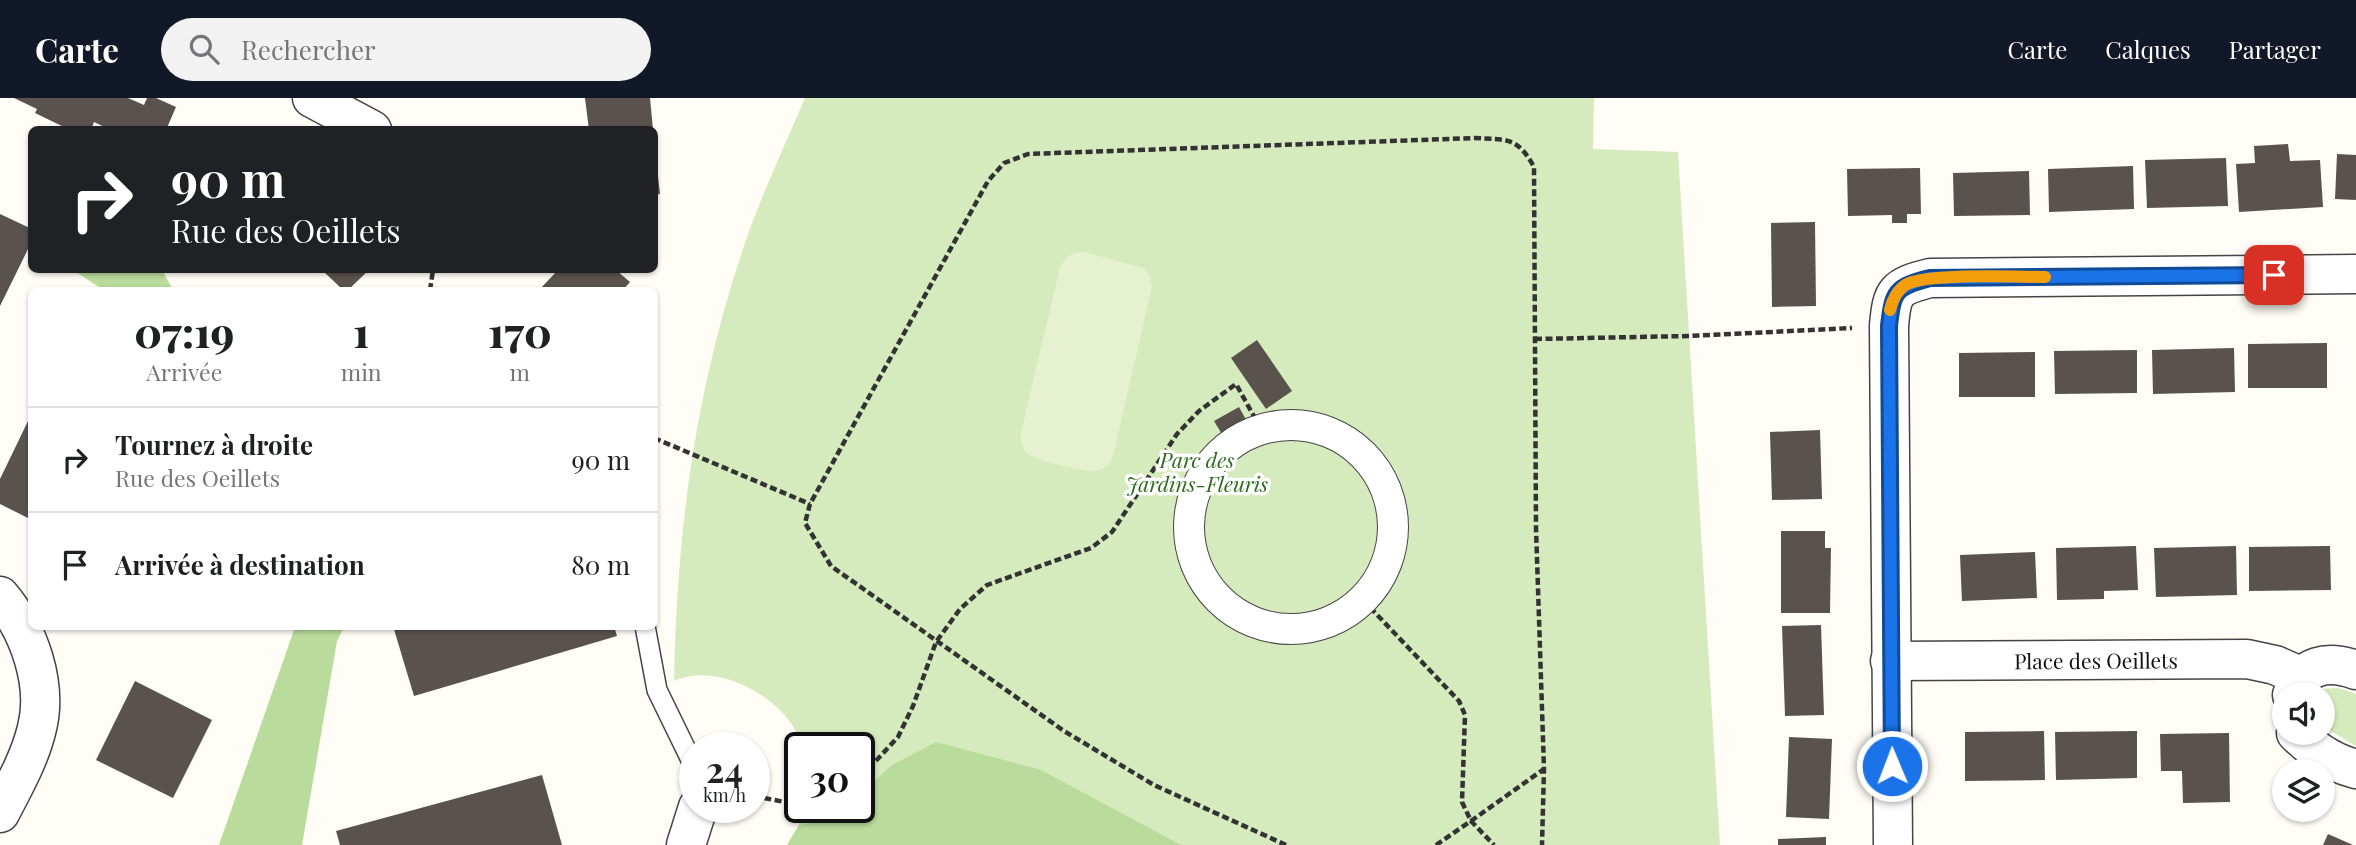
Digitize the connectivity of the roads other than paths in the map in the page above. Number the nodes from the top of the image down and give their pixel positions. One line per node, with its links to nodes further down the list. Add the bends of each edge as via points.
1 (312, 98): 2 (street)
2 (364, 126)
3 (2356, 274): 7 (street, via 1930,278 1906,284 1892,300 1889,326)
4 (1261, 429): 4 (street, via 1308,426 1346,441 1375,469 1392,506 1394,527 1386,566 1363,600 1327,623 1284,629 1242,617 1210,589 1198,570 1189,528 1198,485 1223,450)
5 (0, 596): 14 (street, via 32,653 40,702 25,762)
6 (646, 630): 11 (lane, via 657,690)
7 (1891, 661): 9 (street, Place des Oeillets, via 2247,659 2275,665); 17 (street)
8 (2356, 670): 10 (street, Place des Oeillets, via 2312,668)
9 (2293, 682)
10 (2299, 682)
11 (679, 735)
12 (2308, 745): 13 (street)
13 (2356, 769)
14 (0, 813)
15 (693, 823): 16 (street)
16 (686, 845)
17 (1893, 845)

